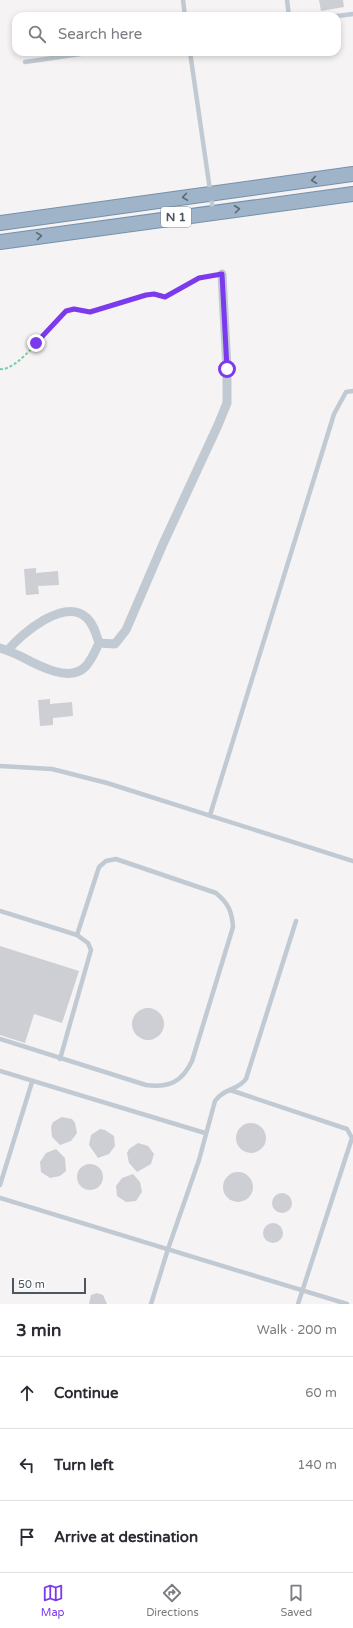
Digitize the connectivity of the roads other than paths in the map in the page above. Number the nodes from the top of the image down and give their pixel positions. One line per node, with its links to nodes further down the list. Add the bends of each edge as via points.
1 (183, 0): 3 (lane)
2 (287, 0): 4 (lane)
3 (184, 12)
4 (288, 12)
5 (353, 14): 6 (lane)
6 (341, 16)
7 (66, 56): 9 (lane)
8 (191, 56): 11 (lane)
9 (25, 62)
10 (353, 174): 11 (highway, N 1, one-way to 11)
11 (212, 193): 13 (lane); 15 (highway, N 1, one-way to 15)
12 (353, 194): 13 (highway, N 1, one-way to 12)
13 (213, 212): 16 (highway, N 1, one-way to 13)
14 (0, 219): 15 (street)
15 (0, 222)
16 (0, 242)
17 (222, 274): 19 (street, via 227,403 162,544 126,630 115,644)
18 (353, 391): 22 (lane, via 346,392 334,414)
19 (99, 643): 20 (street, via 92,660 79,672 71,674 52,670); 20 (street, via 86,617 68,612 32,627)
20 (4, 649)
21 (0, 766): 22 (lane, via 52,769)
22 (210, 815): 23 (lane)
23 (353, 861)
24 (0, 911): 26 (lane)
25 (296, 921): 31 (lane, via 246,1079 242,1086)
26 (78, 935): 28 (lane, via 88,943 91,950); 28 (lane, via 98,867 106,861 116,859 216,893 231,909 233,927 186,1074 175,1082 156,1086)
27 (0, 1040): 28 (lane)
28 (60, 1059)
29 (0, 1071): 30 (lane)
30 (32, 1082): 32 (lane); 33 (lane)
31 (228, 1090): 32 (lane, via 220,1093 215,1101); 36 (lane, via 347,1128 351,1134 352,1138)
32 (205, 1133): 35 (lane, via 199,1160)
33 (0, 1185)
34 (0, 1198): 35 (lane)
35 (168, 1249): 36 (lane); 37 (lane)
36 (302, 1290): 38 (lane); 39 (lane)
37 (151, 1304)
38 (298, 1304)
39 (346, 1304)

